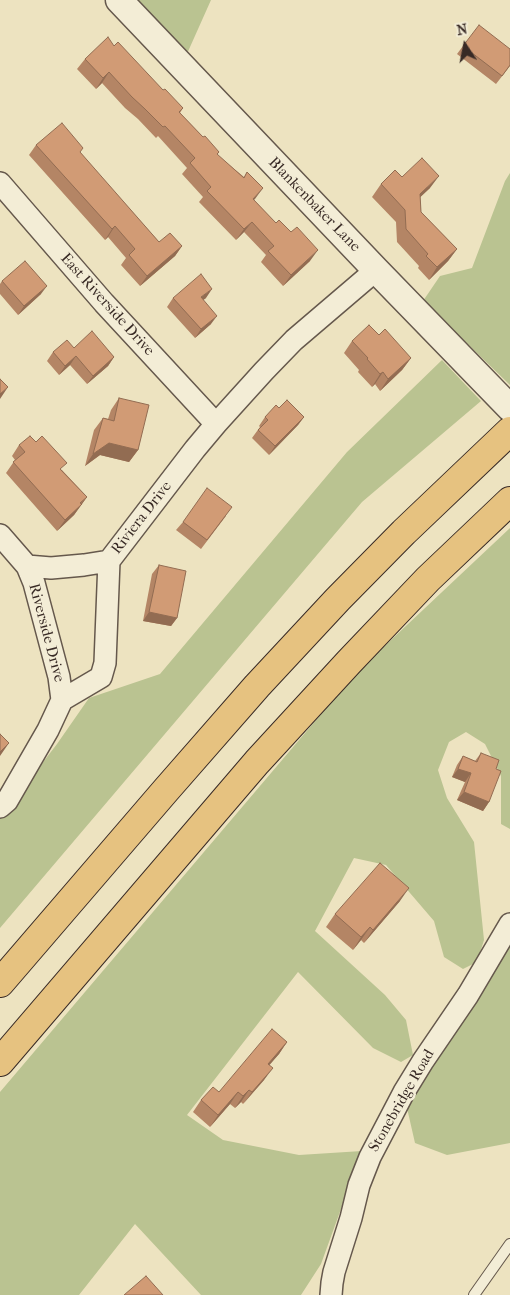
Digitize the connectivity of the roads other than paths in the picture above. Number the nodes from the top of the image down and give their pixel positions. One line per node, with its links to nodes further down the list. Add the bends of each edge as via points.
1 (119, 0): 3 (street, Blankenbaker Lane)
2 (0, 183): 5 (street, East Riverside Drive, via 104,303)
3 (376, 270): 4 (street, Blankenbaker Lane); 5 (street, Riviera Drive, via 294,340)
4 (510, 408)
5 (216, 424): 9 (street, Riviera Drive)
6 (510, 430): 14 (highway, via 345,592 257,686)
7 (508, 503): 15 (highway, via 428,579 257,762)
8 (0, 535): 10 (street, Riverside Drive)
9 (109, 561): 10 (street, Riverside Drive, via 51,568); 11 (street, Riviera Drive, via 105,663 101,677)
10 (27, 566): 11 (street, Riverside Drive, via 59,677)
11 (62, 700): 12 (street, via 7,801)
12 (0, 807)
13 (510, 924): 17 (street, Stonebridge Road, via 404,1092 370,1157 334,1272)
14 (0, 984)
15 (0, 1062)
16 (510, 1244): 18 (lane)
17 (331, 1295)
18 (474, 1295)

